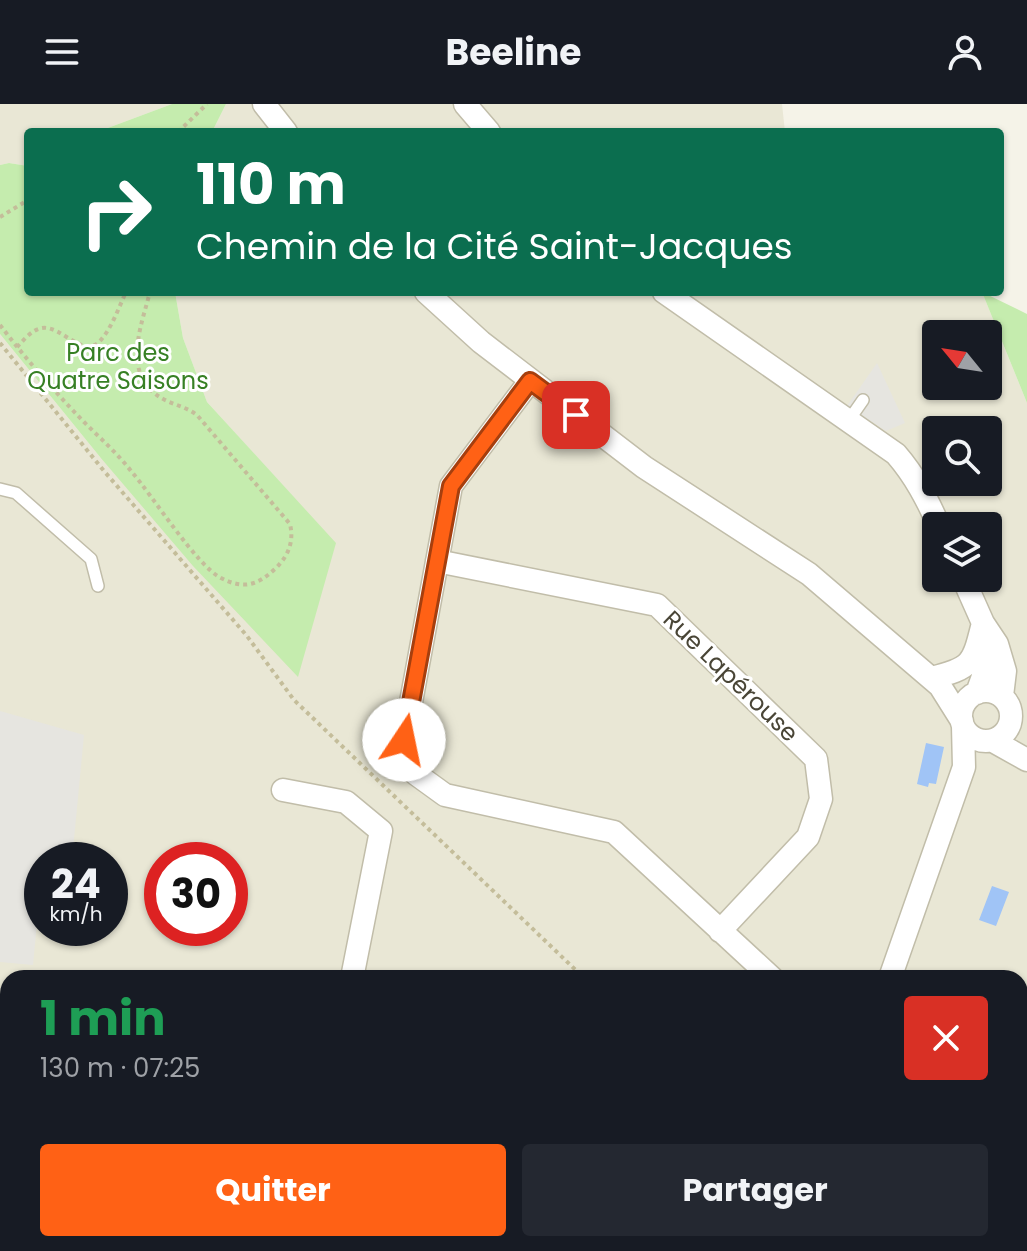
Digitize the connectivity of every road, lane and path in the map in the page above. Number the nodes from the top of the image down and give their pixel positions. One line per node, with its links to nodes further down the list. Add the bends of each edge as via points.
1 (207, 104): 4 (path)
2 (465, 104): 6 (street)
3 (272, 106): 5 (street)
4 (182, 128)
5 (284, 128)
6 (486, 128)
7 (24, 202): 8 (path)
8 (0, 217)
9 (124, 296): 15 (path, via 92,347 43,327)
10 (149, 296): 15 (path, via 138,336 142,379 153,392 197,415 290,524 288,554 261,580 244,586 210,571 131,470)
11 (430, 296): 16 (street)
12 (670, 296): 18 (street)
13 (0, 325): 15 (path)
14 (0, 343): 37 (path, via 247,636 294,700)
15 (17, 347)
16 (530, 381): 21 (street, via 451,486); 25 (street, via 644,467 809,574)
17 (863, 400): 18 (lane)
18 (849, 420): 20 (street, via 896,454)
19 (0, 489): 22 (lane, via 16,493 91,559)
20 (932, 512)
21 (437, 561): 35 (street, via 404,740 416,774 445,795 614,832); 35 (street, Rue Lapérouse, via 657,605 816,759 821,799 808,837)
22 (98, 586)
23 (969, 592): 24 (street)
24 (983, 623): 25 (street, via 969,664); 26 (street, via 986,668); 27 (street, via 1005,671)
25 (936, 682): 26 (street); 29 (street)
26 (974, 694): 27 (street, via 990,691); 29 (street, via 963,707)
27 (1002, 696): 28 (street)
28 (1010, 723): 30 (street); 31 (street)
29 (962, 724): 30 (street, via 973,738); 33 (street)
30 (991, 741): 32 (street); 33 (street)
31 (1027, 745)
32 (1027, 760)
33 (964, 767): 39 (street)
34 (283, 790): 36 (street, via 346,802 381,831)
35 (720, 931): 38 (street)
36 (354, 970)
37 (576, 970)
38 (763, 970)
39 (893, 970)

